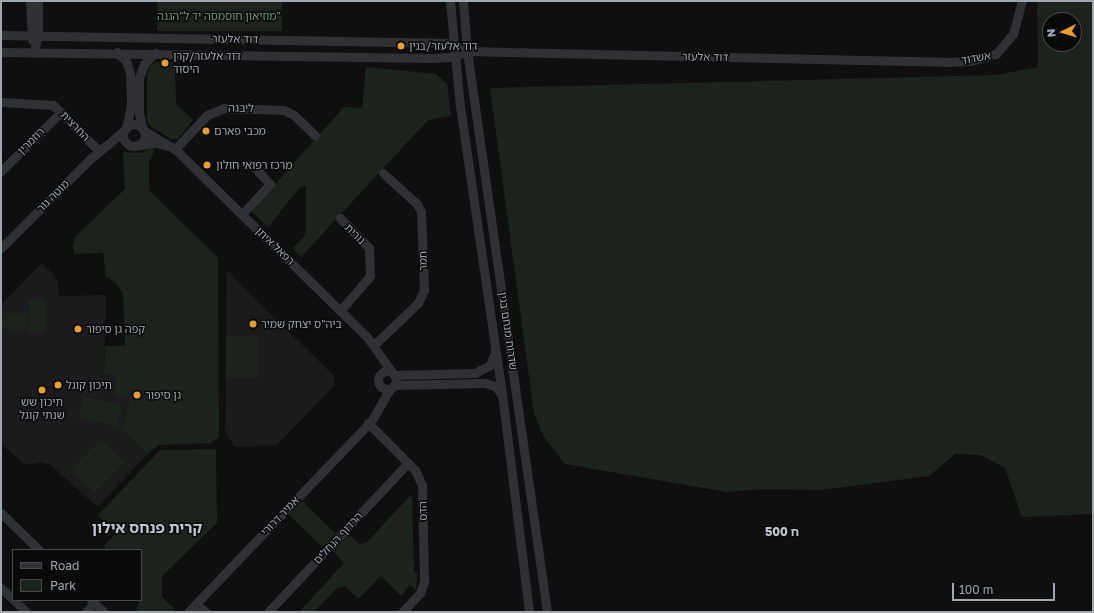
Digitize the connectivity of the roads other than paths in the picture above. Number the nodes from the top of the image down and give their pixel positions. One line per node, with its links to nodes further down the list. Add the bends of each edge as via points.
1 (30, 1): 7 (street)
2 (38, 1): 7 (street)
3 (450, 1): 8 (street, שדרות מנחם בגין)
4 (463, 1): 10 (street, שדרות מנחם בגין)
5 (1022, 1): 16 (street, אשדוד, via 1013,34 996,54 971,61)
6 (1, 35): 7 (street, דוד אלעזר)
7 (35, 35): 8 (street, דוד אלעזר); 9 (street)
8 (452, 43): 10 (street, דוד אלעזר); 14 (street, שדרות מנחם בגין)
9 (34, 51): 11 (street, דוד אלעזר); 12 (street, דוד אלעזר)
10 (467, 51): 14 (street, דוד אלעזר); 16 (street, דוד אלעזר); 58 (street, שדרות מנחם בגין)
11 (1, 52)
12 (117, 52): 13 (street, דוד אלעזר); 21 (street, via 126,61 130,73 131,108)
13 (155, 53): 15 (street, דוד אלעזר); 20 (street, via 145,61 139,78 139,112)
14 (454, 57): 15 (street, דוד אלעזר); 17 (street, שדרות מנחם בגין)
15 (432, 58): 17 (street)
16 (944, 62)
17 (455, 71): 35 (street, שדרות מנחם בגין)
18 (1, 102): 19 (street, החרצית, via 45,103)
19 (61, 112): 25 (street, החרצית); 28 (street, רוזמרין)
20 (143, 129): 21 (street, via 134,125); 24 (street, via 145,138); 26 (street, רפאל איתן)
21 (125, 130): 23 (street, via 124,140); 25 (street, מוטה גור)
22 (314, 135): 26 (street, ליבנה, via 292,114 284,110 224,108 207,115)
23 (130, 145): 24 (street); 25 (street)
24 (140, 145): 26 (street, רפאל איתן, via 156,143)
25 (102, 149): 32 (street, מוטה גור)
26 (175, 149): 30 (street, רפאל איתן)
27 (256, 169): 30 (street, via 270,184)
28 (1, 171)
29 (383, 173): 34 (street, תמר, via 417,204 421,212 424,290 418,303)
30 (242, 214): 33 (street, רפאל איתן)
31 (340, 218): 33 (street, נורית, via 369,248 370,276)
32 (1, 248)
33 (340, 310): 34 (street, רפאל איתן)
34 (374, 345): 36 (street, רפאל איתן); 37 (street)
35 (496, 347): 36 (street, via 492,362 475,373); 40 (street, שדרות מנחם בגין)
36 (393, 374): 37 (street, via 386,371); 39 (street)
37 (378, 375): 38 (street)
38 (379, 385): 39 (street, via 383,389); 41 (street, אמיר דרורי, via 378,401)
39 (392, 387): 40 (street, via 486,383 497,388); 41 (street, אמיר דרורי)
40 (503, 397): 57 (street, שדרות מנחם בגין)
41 (370, 421): 42 (street, הדס); 49 (street, אמיר דרורי)
42 (408, 463): 55 (street, הרדוף הנחלים); 56 (street, הדס, via 417,473 422,485 425,577 421,591)
43 (1, 512): 44 (street)
44 (38, 549)
45 (1, 588): 46 (street)
46 (12, 599)
47 (14, 601): 50 (street)
48 (92, 601): 51 (street); 52 (street)
49 (196, 604): 53 (street, אמיר דרורי); 54 (street)
50 (26, 612)
51 (86, 612)
52 (104, 612)
53 (188, 612)
54 (206, 612)
55 (268, 612)
56 (402, 612)
57 (529, 612)
58 (547, 612)

